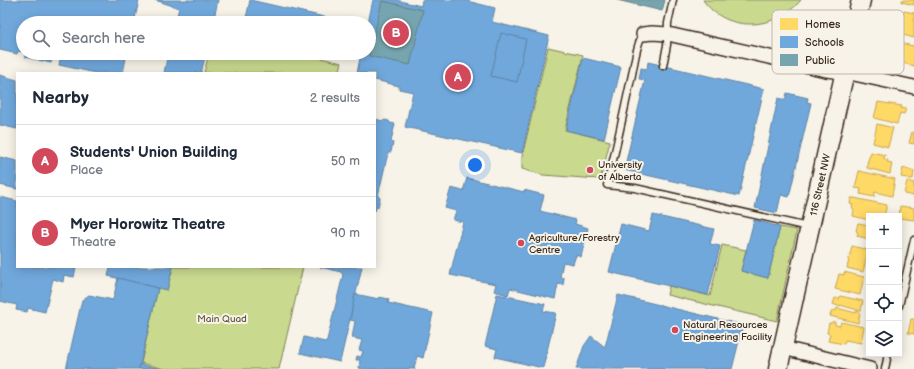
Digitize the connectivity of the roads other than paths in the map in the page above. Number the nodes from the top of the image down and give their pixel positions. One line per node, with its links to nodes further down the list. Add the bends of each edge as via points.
1 (673, 0): 5 (lane)
2 (861, 0): 3 (street, 116 Street NW)
3 (859, 10)
4 (643, 34): 5 (street); 11 (lane, via 635,58 607,186 635,188)
5 (668, 34): 6 (street); 7 (lane)
6 (772, 58)
7 (663, 66)
8 (845, 74): 11 (street, 116 Street NW)
9 (854, 74): 10 (street)
10 (914, 87)
11 (810, 227): 14 (street, 116 Street NW)
12 (914, 240): 13 (lane)
13 (902, 293)
14 (783, 348): 16 (street, 116 Street NW); 17 (street)
15 (887, 357): 18 (lane)
16 (778, 369)
17 (870, 369)
18 (885, 369)

